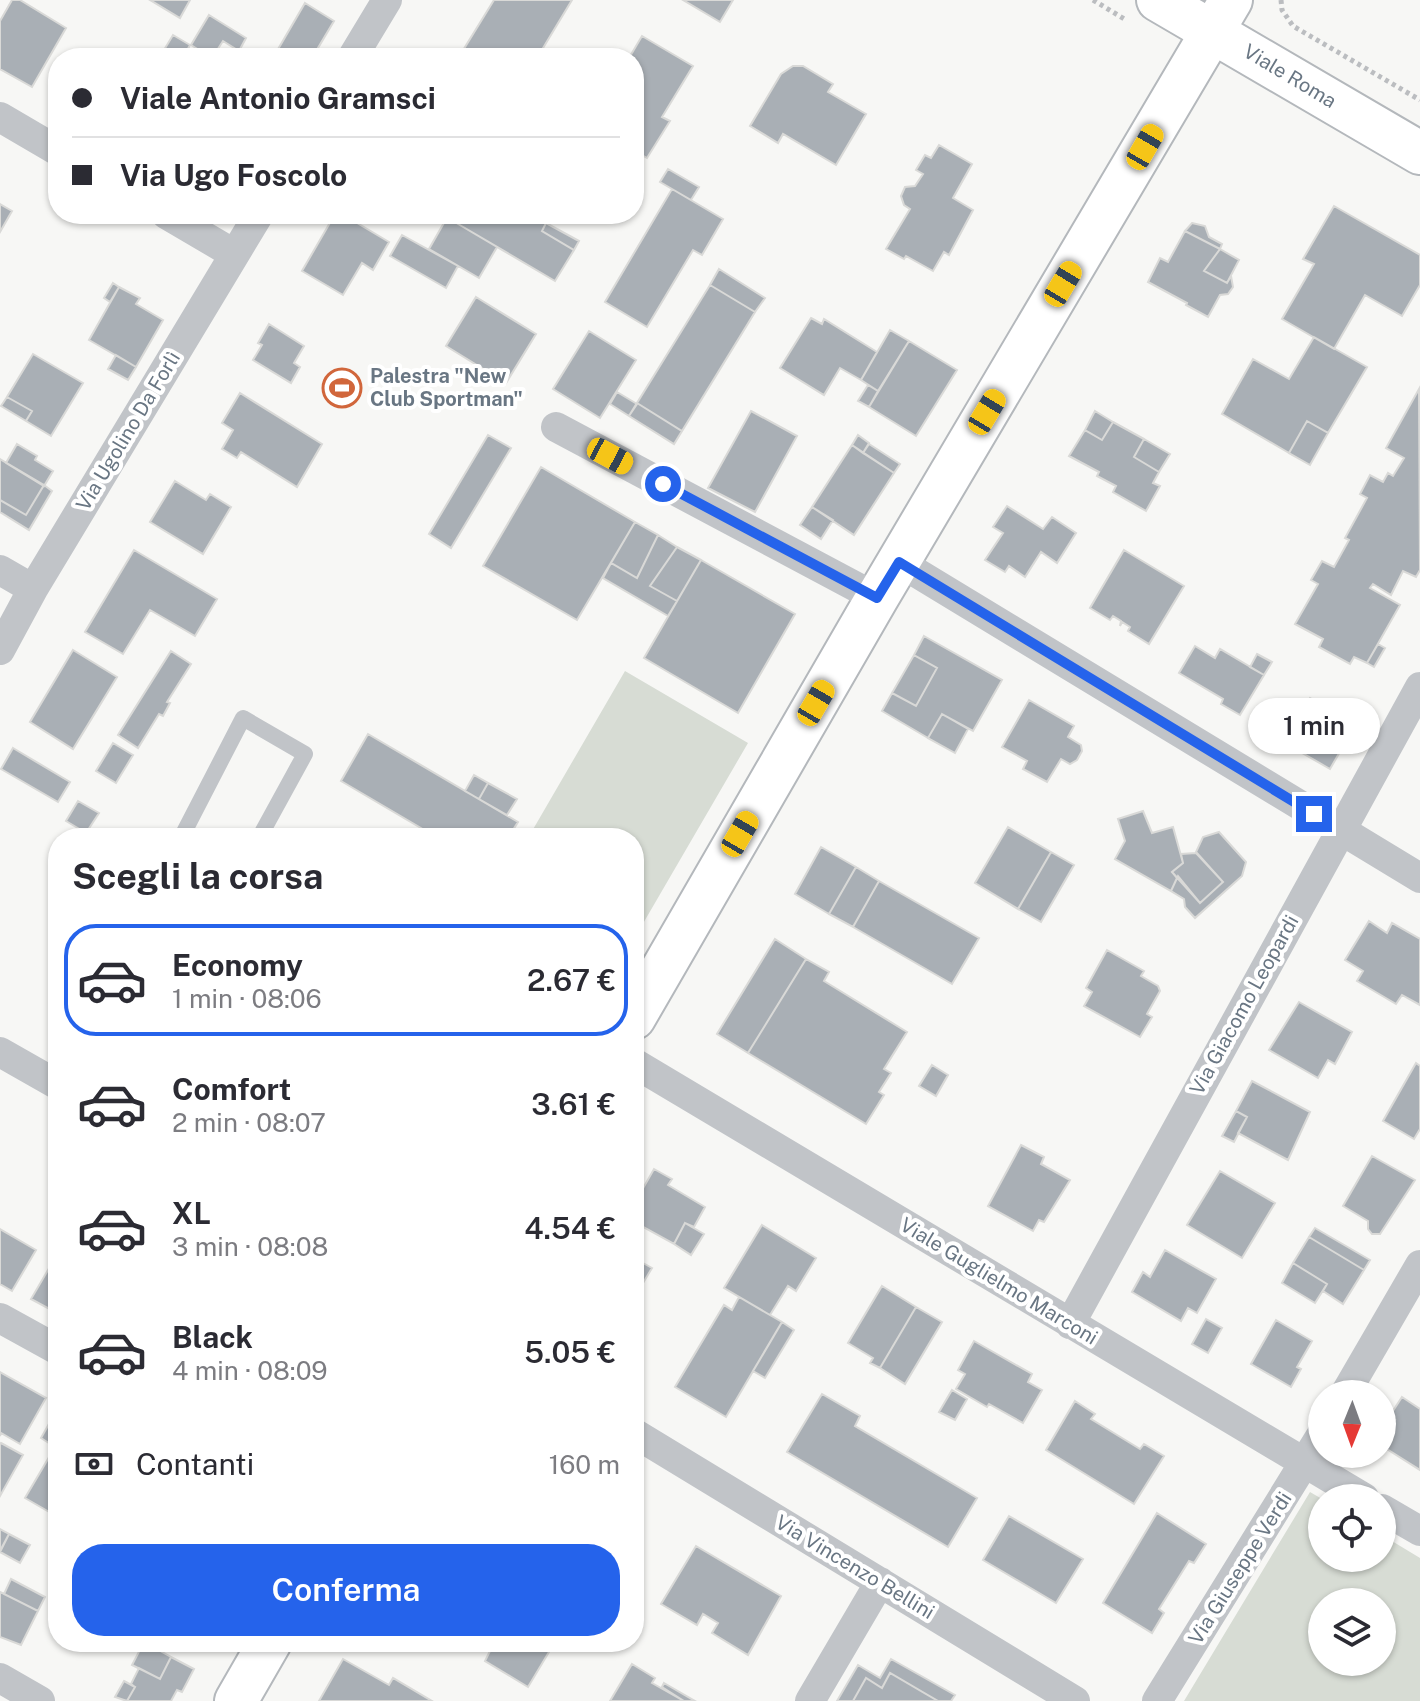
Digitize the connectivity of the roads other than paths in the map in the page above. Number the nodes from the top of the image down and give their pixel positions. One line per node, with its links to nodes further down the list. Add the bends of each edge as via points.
1 (387, 0): 4 (street)
2 (1148, 13): 3 (main road, Viale Roma)
3 (1222, 15): 7 (main road, Viale Roma); 12 (main road)
4 (358, 48)
5 (0, 117): 6 (street)
6 (48, 145)
7 (1420, 153)
8 (183, 224): 10 (street)
9 (253, 224): 10 (street, Via Ugolino Da Forlì)
10 (234, 254): 14 (street, Via Ugolino Da Forlì)
11 (556, 427): 15 (street)
12 (899, 562): 15 (main road); 20 (street)
13 (0, 570): 14 (street)
14 (33, 589): 16 (street, Via Ugolino Da Forlì)
15 (877, 598): 22 (main road)
16 (0, 650)
17 (1420, 687): 20 (street, Via Giacomo Leopardi)
18 (186, 828): 19 (lane, via 243,718 305,754)
19 (264, 828)
20 (1340, 829): 21 (street); 28 (street, Via Giacomo Leopardi)
21 (1420, 878)
22 (644, 1001)
23 (0, 1052): 25 (street)
24 (644, 1069): 28 (street, Viale Guglielmo Marconi)
25 (48, 1079)
26 (1420, 1265): 30 (street)
27 (0, 1318): 29 (street)
28 (1070, 1324): 33 (street, Viale Guglielmo Marconi)
29 (48, 1344)
30 (1353, 1380)
31 (644, 1439): 37 (street, Via Vincenzo Bellini)
32 (1308, 1459): 33 (street, Via Giuseppe Verdi)
33 (1305, 1464): 34 (street, Viale Guglielmo Marconi); 44 (street, Via Giuseppe Verdi)
34 (1340, 1484)
35 (1396, 1517): 36 (street)
36 (1420, 1531)
37 (880, 1582): 42 (street); 43 (street, Via Vincenzo Bellini)
38 (264, 1652): 41 (main road)
39 (0, 1678): 40 (street)
40 (40, 1701)
41 (236, 1701)
42 (810, 1701)
43 (1075, 1701)
44 (1157, 1701)

